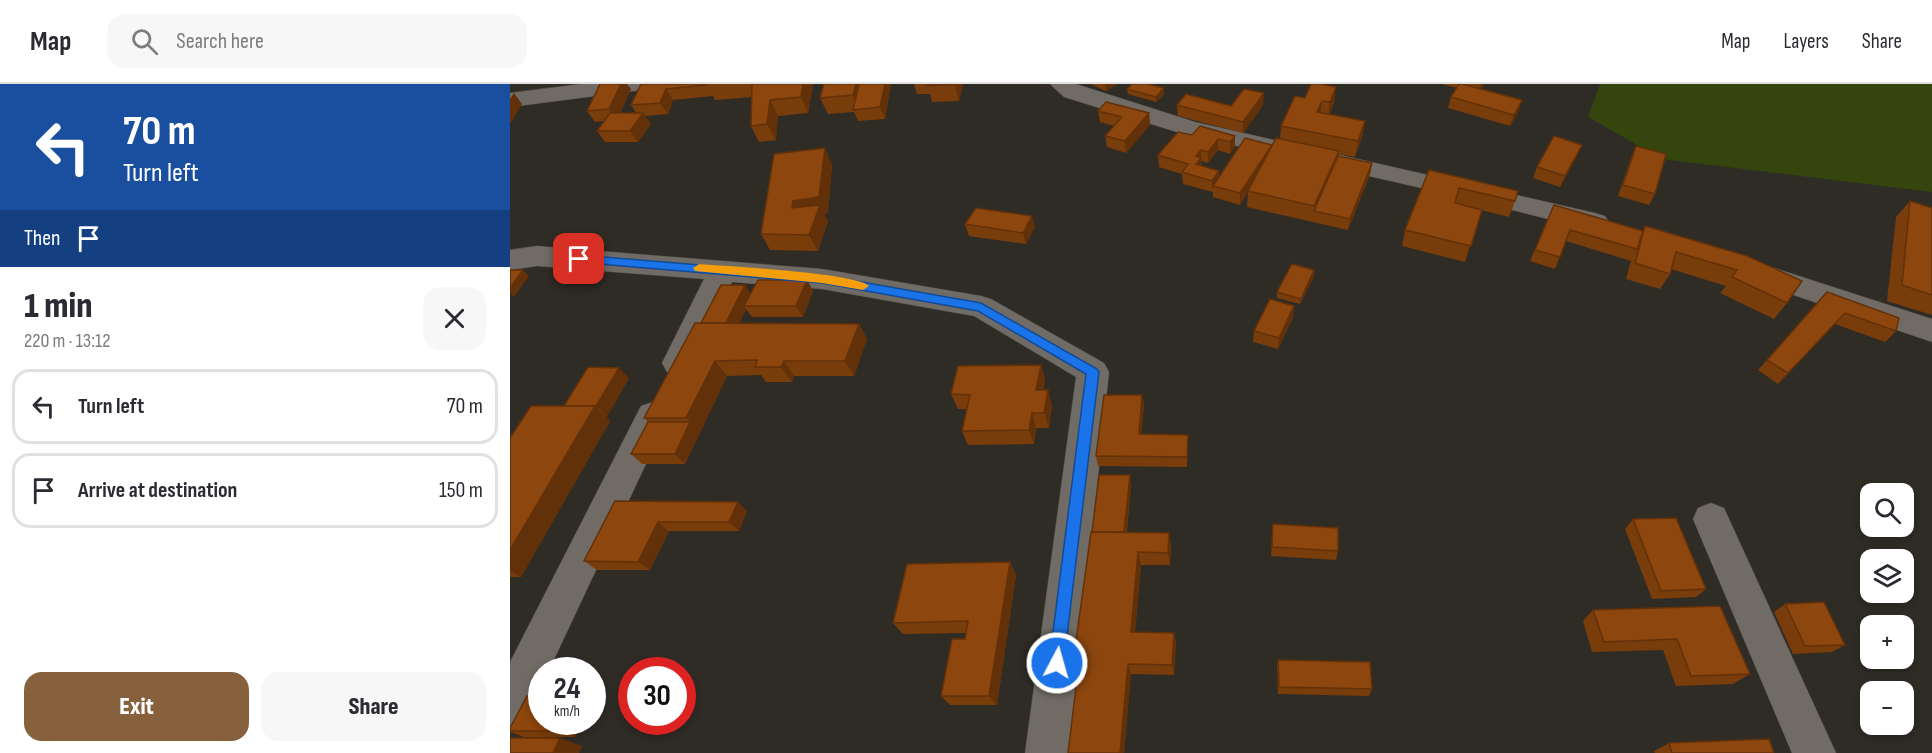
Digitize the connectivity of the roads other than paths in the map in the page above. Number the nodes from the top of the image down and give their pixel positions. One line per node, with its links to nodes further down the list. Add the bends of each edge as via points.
1 (635, 84): 3 (street)
2 (1061, 84): 4 (street, via 1071,92 1188,128)
3 (510, 100)
4 (1618, 228)
5 (510, 260): 7 (street, via 537,256)
6 (1730, 264): 8 (street)
7 (723, 270): 10 (street); 11 (street, via 822,279 981,307 1093,372)
8 (1932, 332)
9 (1711, 519): 12 (street)
10 (510, 706)
11 (1047, 753)
12 (1814, 753)

